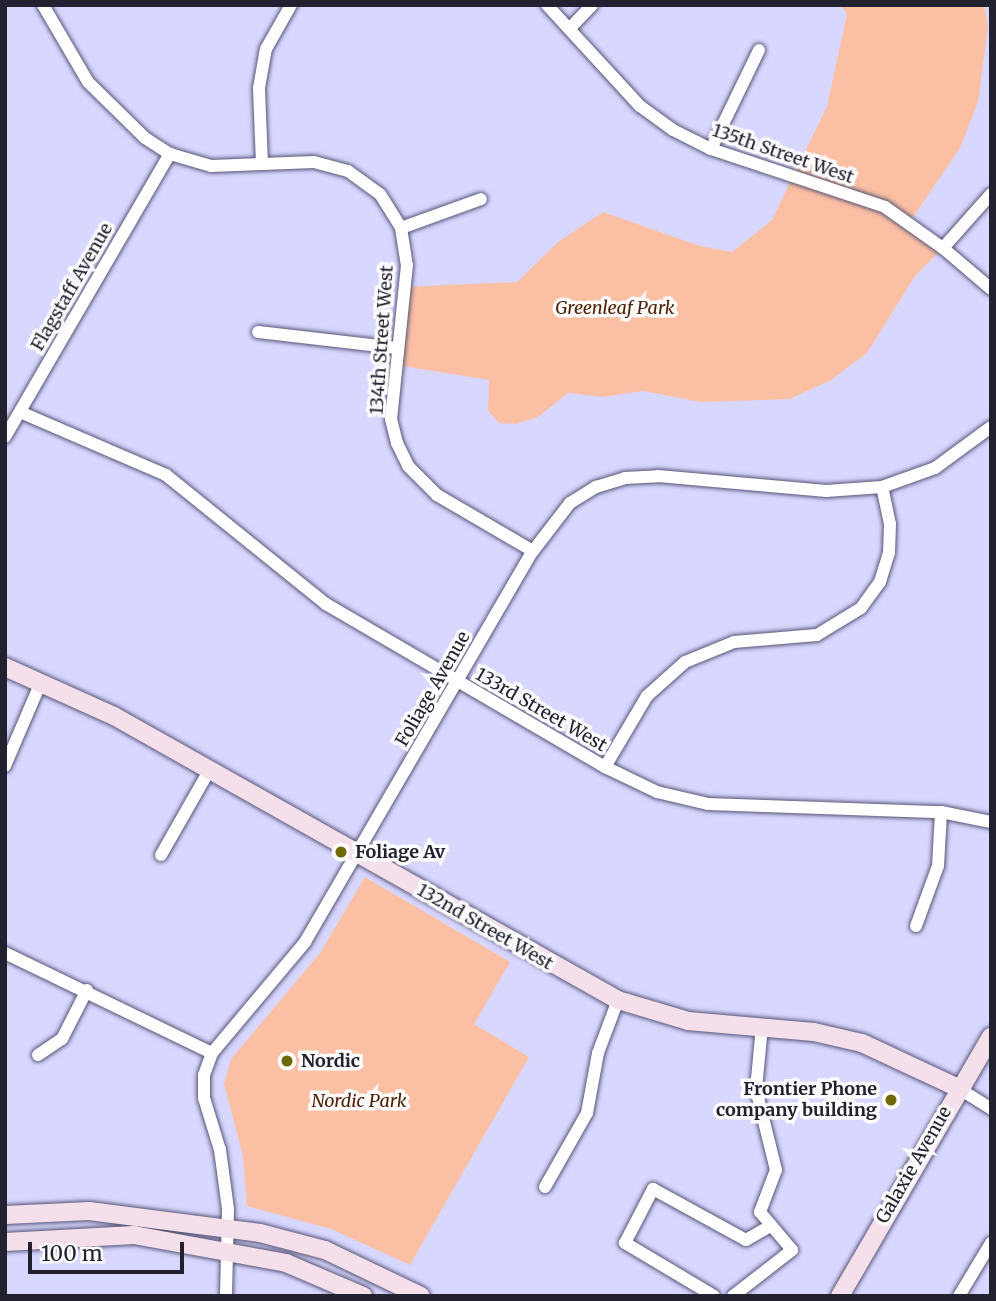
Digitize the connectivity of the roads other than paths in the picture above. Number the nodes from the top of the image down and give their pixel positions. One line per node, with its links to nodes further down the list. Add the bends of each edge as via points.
1 (43, 5): 8 (street, 134th Street West, via 88,82 145,138)
2 (291, 5): 9 (street, via 266,49 259,88)
3 (547, 5): 5 (street, 135th Street West)
4 (592, 5): 5 (street)
5 (571, 27): 7 (street, 135th Street West, via 640,106)
6 (759, 50): 7 (street)
7 (711, 149): 13 (street, 135th Street West, via 885,207)
8 (170, 154): 9 (street, 134th Street West, via 211,166); 17 (street, Flagstaff Avenue)
9 (262, 164): 12 (street, 134th Street West, via 314,162 348,171 380,194)
10 (991, 194): 13 (street)
11 (481, 199): 12 (street)
12 (401, 228): 16 (street, 134th Street West, via 407,265)
13 (943, 248): 14 (street, 135th Street West)
14 (991, 289)
15 (258, 332): 16 (street)
16 (397, 348): 21 (street, 134th Street West, via 391,419 408,466 437,495)
17 (20, 412): 19 (street, Flagstaff Avenue); 24 (street, 133rd Street West, via 166,475 326,604)
18 (991, 426): 20 (street, Foliage Avenue, via 934,468)
19 (5, 437)
20 (882, 487): 21 (street, Foliage Avenue, via 826,491 658,476 625,478 596,486 570,503); 26 (street, via 890,553 880,582 861,608 841,625 817,635 734,642 685,662 647,696)
21 (533, 551): 24 (street, Foliage Avenue)
22 (5, 667): 23 (street, 132nd Street West)
23 (41, 682): 25 (street); 27 (street, 132nd Street West)
24 (458, 682): 26 (street, 133rd Street West); 31 (street, Foliage Avenue)
25 (5, 766)
26 (606, 767): 28 (street, 133rd Street West, via 657,792 708,804)
27 (210, 769): 30 (street); 31 (street, 132nd Street West)
28 (941, 813): 29 (street, 133rd Street West); 32 (street, via 938,866)
29 (991, 822)
30 (161, 855)
31 (359, 855): 35 (street, 132nd Street West); 38 (street, Foliage Avenue, via 305,942)
32 (916, 926)
33 (5, 953): 34 (street)
34 (87, 990): 38 (street); 39 (street, via 62,1039)
35 (618, 1000): 36 (street, 132nd Street West, via 688,1021); 42 (street, via 598,1053 587,1113)
36 (762, 1027): 40 (street, 132nd Street West, via 862,1043); 44 (street, via 756,1089 776,1170 760,1212)
37 (991, 1037): 40 (street, Galaxie Avenue)
38 (212, 1053): 45 (street, Foliage Avenue, via 204,1075 204,1098 220,1150)
39 (38, 1055)
40 (958, 1088): 41 (street, 132nd Street West); 54 (street, Galaxie Avenue)
41 (991, 1109)
42 (545, 1187)
43 (5, 1215): 45 (street, via 89,1210)
44 (770, 1226): 52 (street, via 746,1240 653,1189 625,1243); 53 (street, via 792,1250)
45 (228, 1227): 48 (street, Foliage Avenue); 51 (street, via 325,1250)
46 (5, 1242): 48 (street, via 134,1235)
47 (991, 1243): 55 (street)
48 (227, 1250): 49 (street, Foliage Avenue); 50 (street, via 286,1263)
49 (226, 1296)
50 (363, 1296)
51 (421, 1296)
52 (714, 1296)
53 (733, 1296)
54 (840, 1296)
55 (959, 1296)

